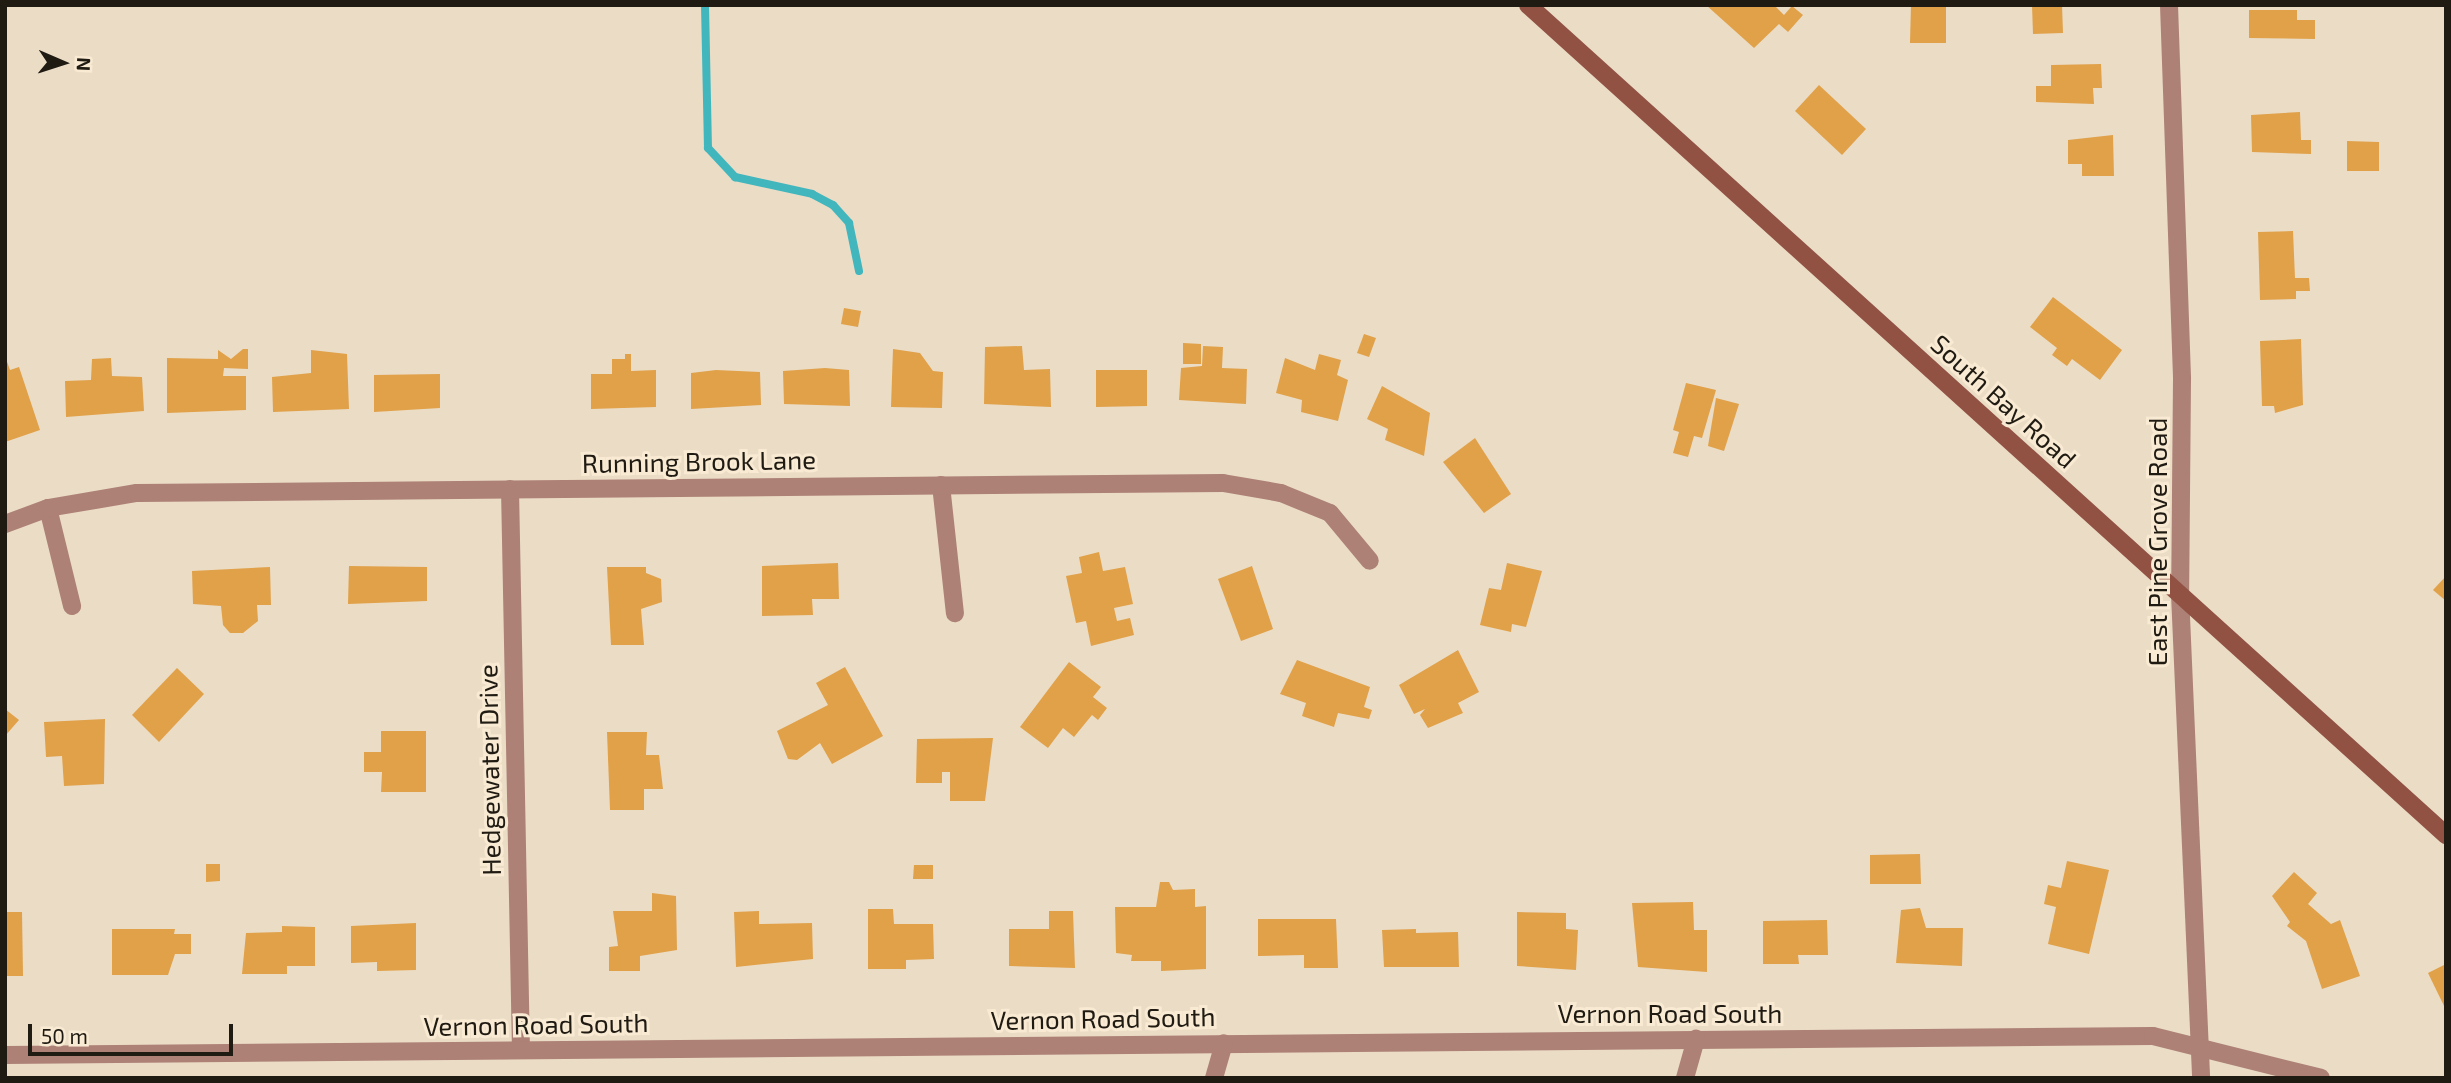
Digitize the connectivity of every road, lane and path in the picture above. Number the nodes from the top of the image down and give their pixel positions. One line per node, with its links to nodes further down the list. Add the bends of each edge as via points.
1 (1528, 5): 8 (street, South Bay Road)
2 (2169, 5): 8 (street, East Pine Grove Road, via 2182,379)
3 (941, 485): 4 (street, Running Brook Lane); 7 (street, Running Brook Lane, via 1223,483 1281,493 1330,513); 10 (street)
4 (510, 489): 5 (street, Running Brook Lane, via 137,493); 15 (street, Hedgewater Drive)
5 (48, 508): 6 (street, Running Brook Lane); 9 (street)
6 (5, 524)
7 (1370, 561)
8 (2180, 594): 11 (street, South Bay Road); 14 (street, East Pine Grove Road)
9 (72, 606)
10 (955, 613)
11 (2446, 835)
12 (1696, 1039): 13 (street, Vernon Road South); 14 (street, Vernon Road South, via 2153,1036); 18 (street)
13 (1224, 1043): 15 (street, Vernon Road South); 17 (street)
14 (2200, 1045): 19 (street, East Pine Grove Road); 20 (street, Vernon Road South)
15 (521, 1050): 16 (street, Vernon Road South)
16 (5, 1055)
17 (1214, 1078)
18 (1685, 1078)
19 (2201, 1078)
20 (2322, 1078)

